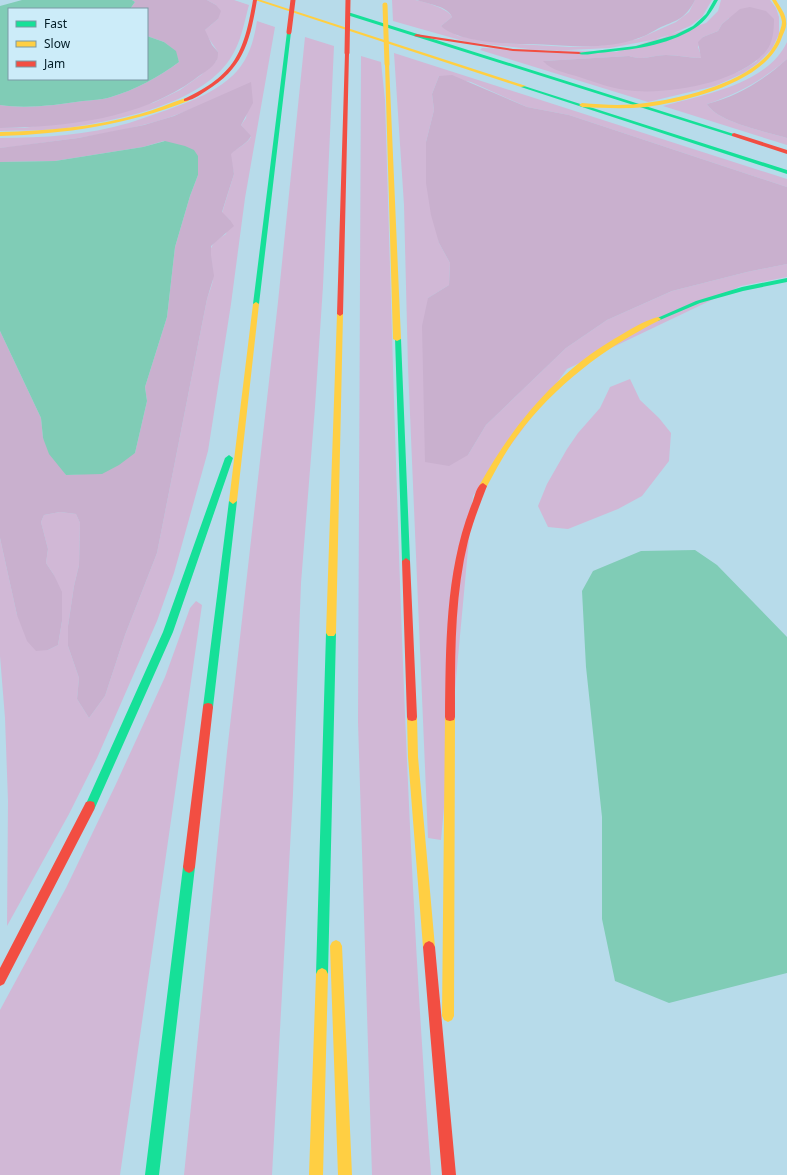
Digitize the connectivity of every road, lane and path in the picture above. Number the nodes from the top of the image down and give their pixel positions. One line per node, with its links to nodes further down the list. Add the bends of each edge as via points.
1 (256, 0): 11 (main road); 13 (main road, via 244,49 239,59 231,70 207,88 176,104 131,119 85,129 37,134)
2 (293, 0): 17 (main road, bridge)
3 (348, 0): 18 (main road, bridge)
4 (716, 0): 10 (main road, via 708,16 690,29 655,42 614,50 572,53 523,52)
5 (774, 0): 12 (main road, via 784,24 781,38 770,56 754,69 715,88)
6 (783, 0): 8 (main road)
7 (385, 3): 24 (main road, bridge, via 413,757)
8 (787, 4)
9 (341, 12): 10 (main road)
10 (416, 35): 12 (main road)
11 (582, 105): 12 (main road); 15 (main road)
12 (640, 106): 14 (main road)
13 (0, 134)
14 (787, 152)
15 (787, 172)
16 (787, 280): 22 (main road, via 739,290 692,305 649,323 597,353 537,404 506,445 488,475 463,544 451,622)
17 (243, 421): 21 (main road, via 168,632 95,796); 25 (main road)
18 (328, 756): 19 (main road); 26 (main road)
19 (334, 890)
20 (336, 938): 27 (main road)
21 (0, 980)
22 (448, 1025)
23 (448, 1057): 24 (main road)
24 (448, 1159): 28 (main road)
25 (152, 1175)
26 (316, 1175)
27 (345, 1175)
28 (449, 1175)

